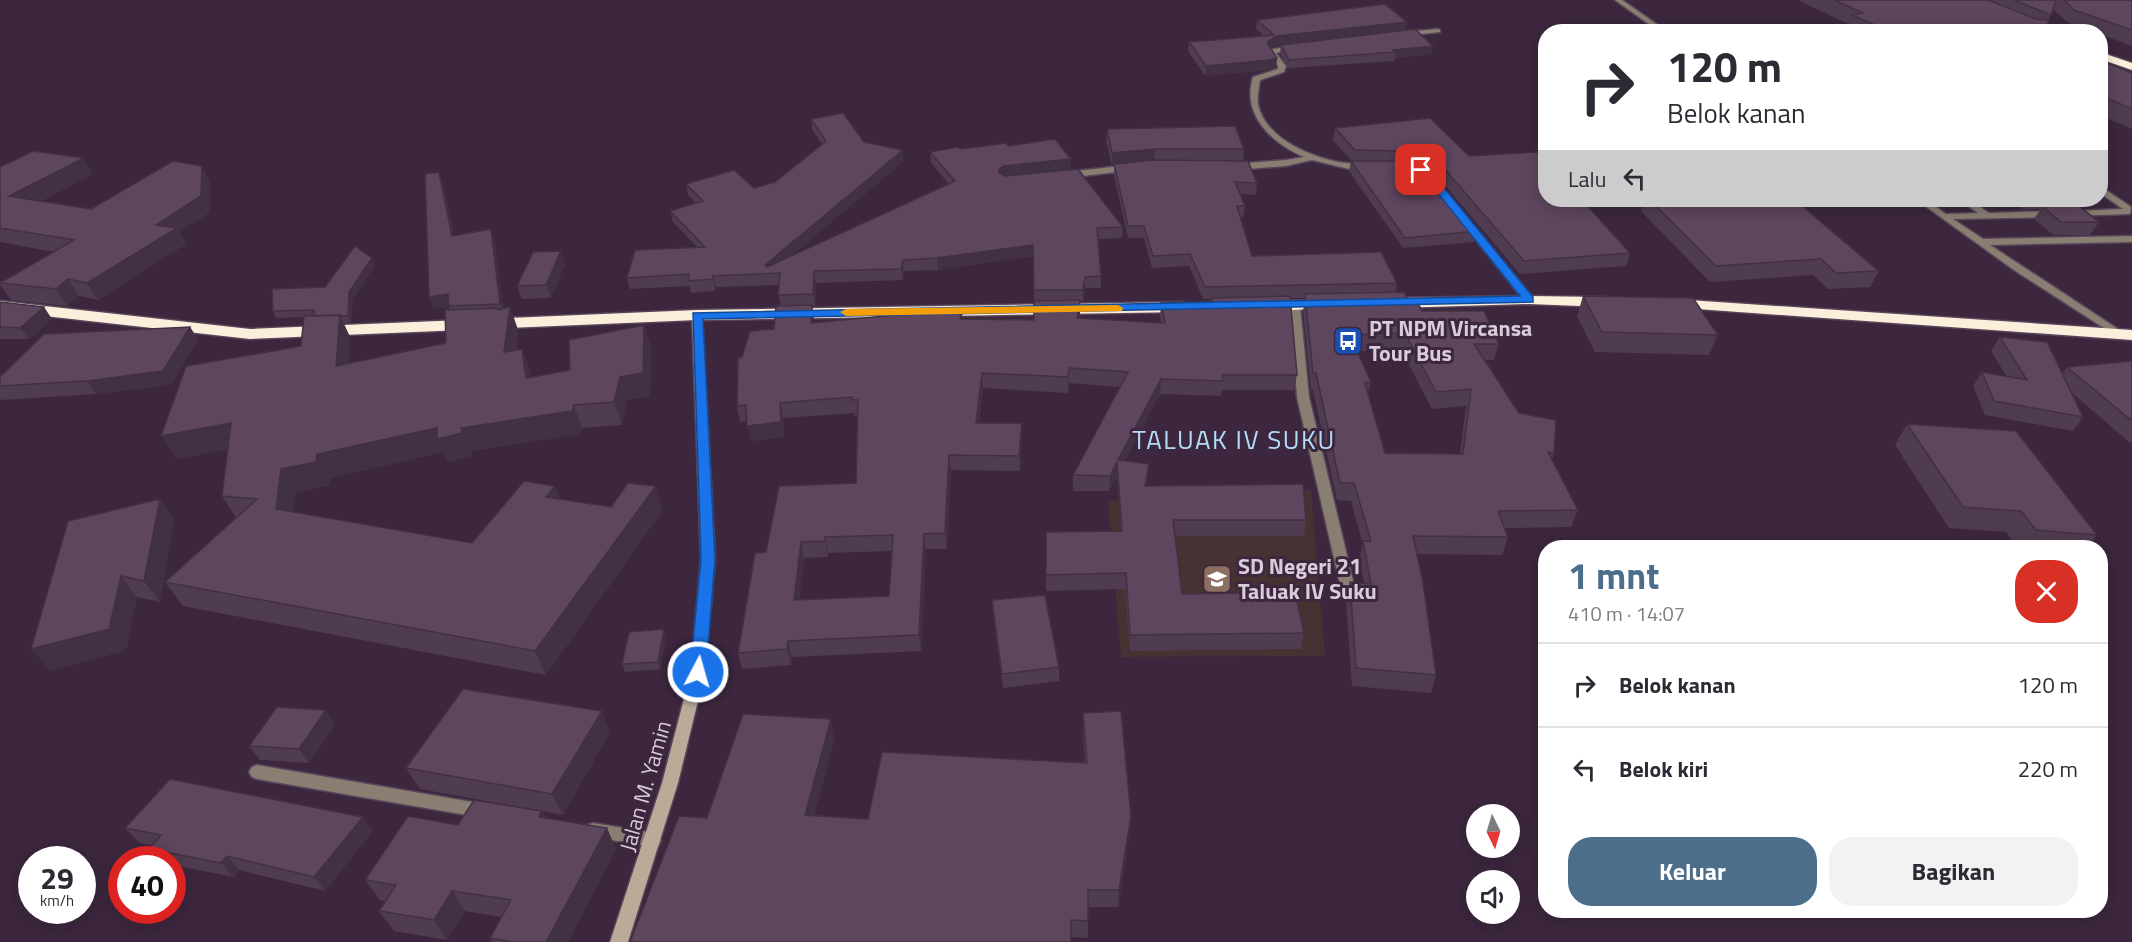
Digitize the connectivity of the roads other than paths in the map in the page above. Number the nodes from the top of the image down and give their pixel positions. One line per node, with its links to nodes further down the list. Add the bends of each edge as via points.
1 (1618, 0): 2 (street)
2 (1653, 24)
3 (1438, 31): 4 (street)
4 (1392, 36)
5 (1299, 46): 8 (street, via 1272,52 1281,70 1256,79 1254,105 1262,123 1282,141)
6 (2108, 58): 7 (highway)
7 (2129, 65)
8 (1314, 157): 10 (street, via 1252,167); 11 (street, via 1336,165)
9 (1143, 167): 12 (street)
10 (1219, 167)
11 (1373, 167)
12 (1062, 175)
13 (2108, 195): 17 (street, via 2127,212)
14 (1932, 207): 18 (street)
15 (1975, 207): 17 (street)
16 (1457, 211): 21 (street)
17 (1986, 214): 18 (street)
18 (1947, 216): 20 (street)
19 (2132, 239): 20 (street)
20 (1984, 242): 31 (street, via 2017,268)
21 (1529, 300): 22 (highway); 23 (highway)
22 (1617, 302)
23 (1374, 304)
24 (1663, 304): 31 (highway)
25 (1340, 305): 28 (highway)
26 (0, 306): 30 (highway, via 250,333)
27 (1248, 306): 28 (highway)
28 (1295, 306): 32 (street, via 1302,397)
29 (1200, 307): 30 (highway)
30 (697, 315): 36 (street, Jalan M. Yamin, via 708,559 698,672)
31 (2127, 335)
32 (1348, 589)
33 (258, 772): 34 (street)
34 (502, 814)
35 (572, 826): 36 (street)
36 (653, 840): 37 (street, Jalan M. Yamin)
37 (619, 942)

